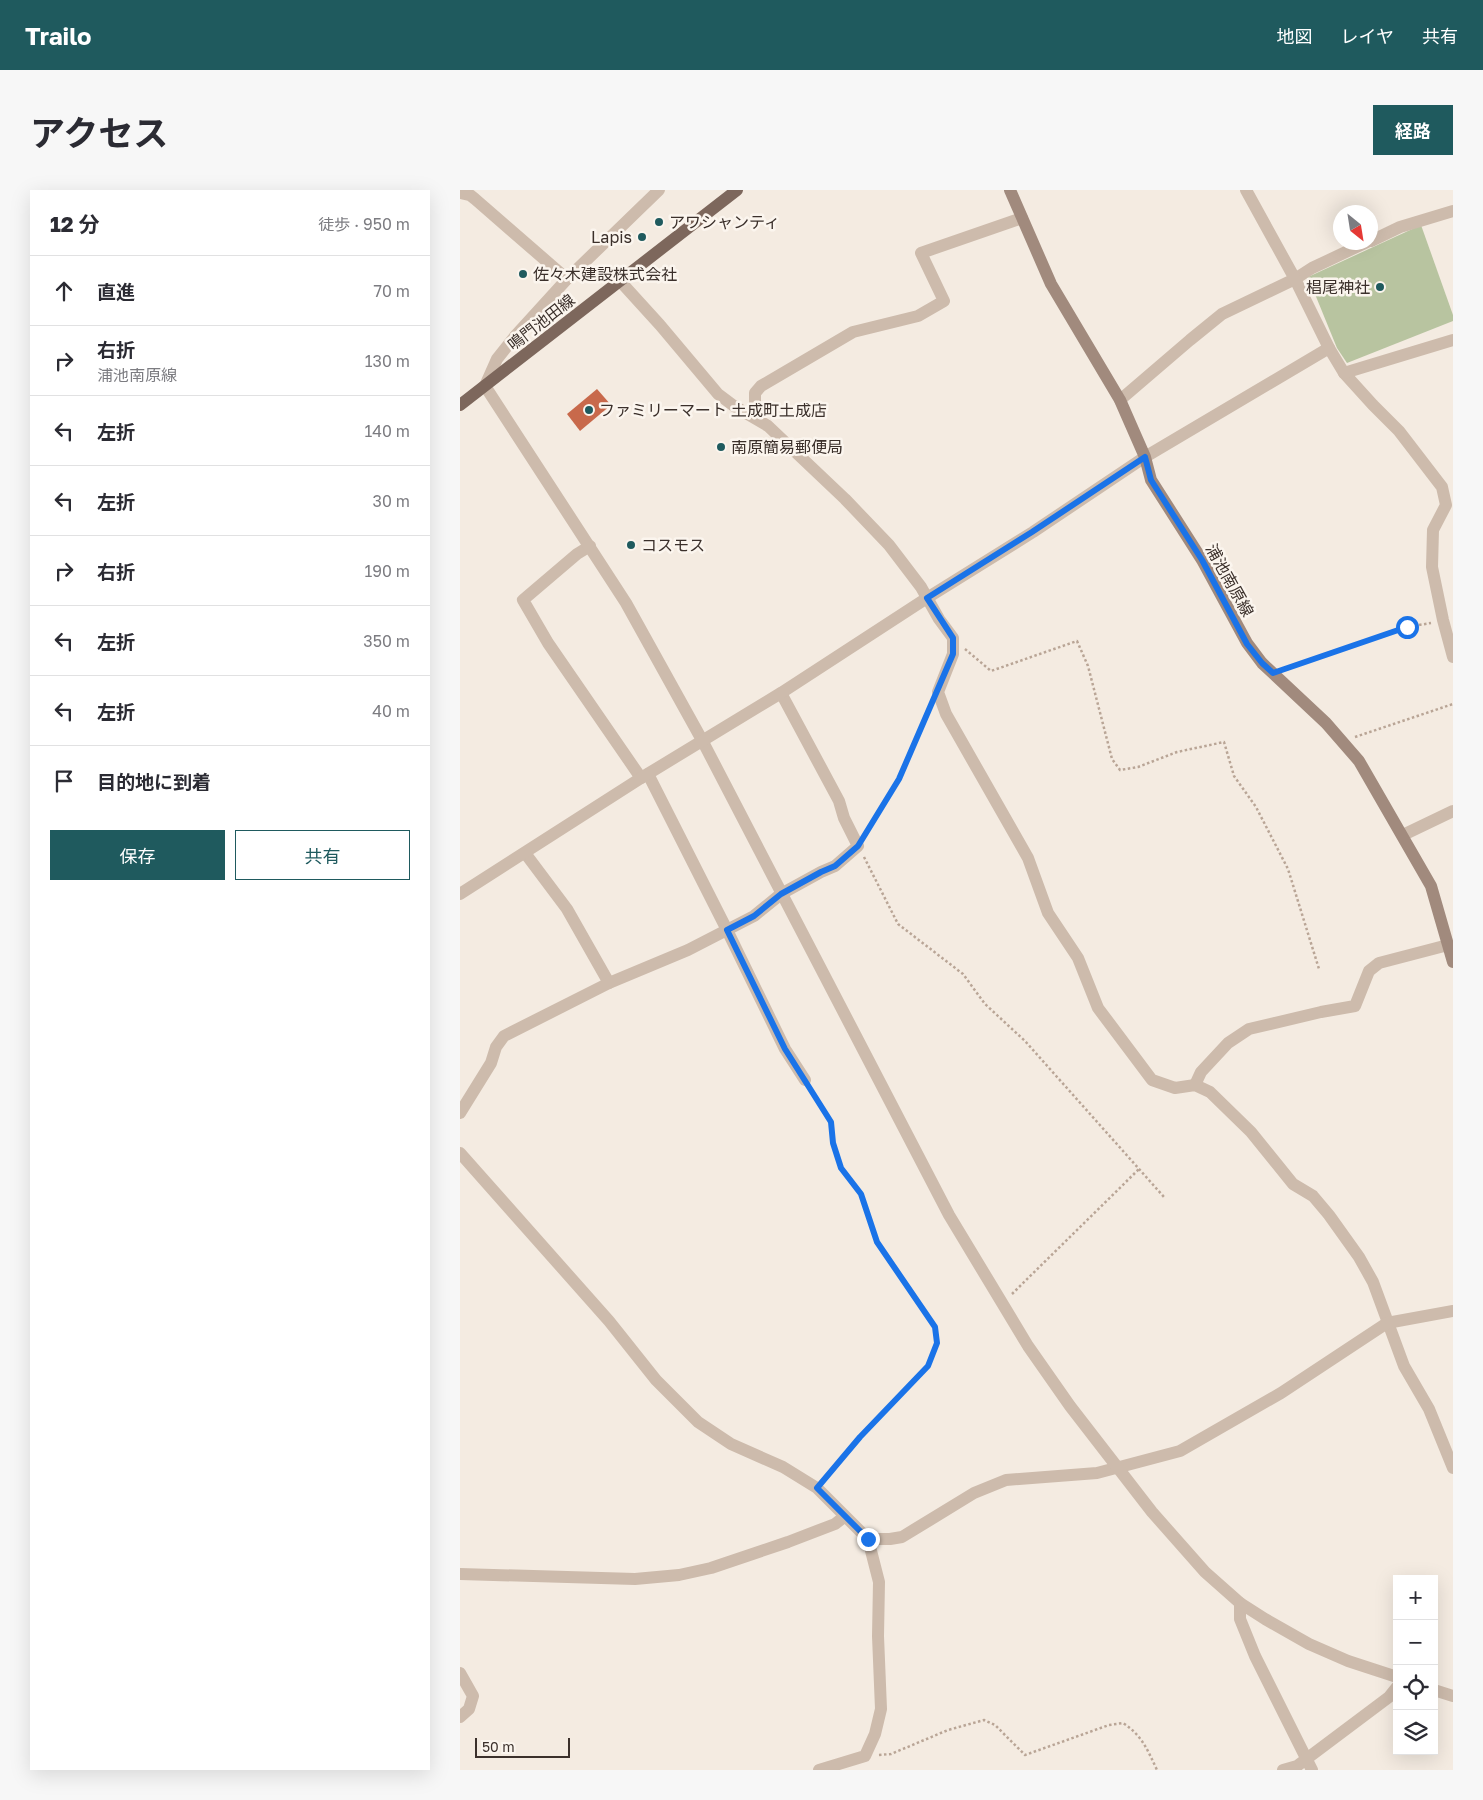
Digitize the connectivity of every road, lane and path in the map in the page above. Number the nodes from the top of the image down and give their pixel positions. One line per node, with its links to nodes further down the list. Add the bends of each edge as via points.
1 (659, 190): 10 (street)
2 (737, 190): 12 (main road, 鳴門池田線)
3 (1010, 190): 7 (main road, 浦池南原線)
4 (1246, 190): 11 (street)
5 (460, 193): 10 (street, via 475,199)
6 (1453, 211): 8 (street)
7 (1022, 218): 17 (main road, 浦池南原線, via 1051,284); 19 (street, via 921,253 944,301 918,316 852,332 761,386 755,393 755,408)
8 (1378, 237)
9 (1350, 250): 11 (street)
10 (567, 279): 16 (street, via 516,335)
11 (1295, 279): 14 (street); 17 (street, via 1222,314)
12 (620, 281): 16 (main road, 鳴門池田線); 19 (street, via 718,394)
13 (1453, 340): 15 (street)
14 (1330, 348): 15 (street); 20 (street)
15 (1344, 373): 23 (street, via 1399,431 1442,487 1446,505 1433,530 1432,567)
16 (484, 386): 18 (main road, 鳴門池田線); 21 (street)
17 (1120, 400): 20 (main road, 浦池南原線)
18 (460, 405)
19 (751, 415): 22 (street, via 768,426 883,538)
20 (1145, 457): 22 (street); 26 (main road, 浦池南原線, via 1151,480 1202,560 1247,644)
21 (590, 546): 30 (street, via 626,602); 32 (street, via 524,600 548,644)
22 (927, 598): 24 (street); 27 (street)
23 (1443, 620): 25 (street); 26 (path, via 1407,627)
24 (953, 638): 28 (street, via 953,654); 42 (path, via 991,671 1077,641 1088,666 1112,759 1120,770 1138,767 1177,752 1224,742 1234,776 1256,807 1288,869)
25 (1453, 657)
26 (1273, 673): 31 (main road, 浦池南原線)
27 (781, 692): 30 (street); 35 (street, via 839,801)
28 (938, 692): 35 (path, via 899,779); 45 (street, via 946,714 1028,858 1048,914 1078,958 1098,1008 1152,1080 1175,1088)
29 (1453, 704): 31 (path)
30 (702, 740): 32 (street); 38 (street)
31 (1342, 741): 34 (main road, 浦池南原線, via 1359,761)
32 (644, 776): 36 (street); 39 (street)
33 (1453, 811): 34 (street)
34 (1403, 835): 40 (main road, 浦池南原線, via 1431,886)
35 (858, 846): 38 (street, via 835,866); 48 (path, via 898,924 963,974 985,1004 1025,1041)
36 (525, 853): 37 (street); 43 (street, via 567,909)
37 (460, 894)
38 (781, 894): 39 (street, via 754,916); 50 (street, via 949,1214)
39 (727, 930): 43 (street); 44 (street, via 785,1049)
40 (1448, 946): 41 (main road, 浦池南原線); 45 (street, via 1380,963 1369,971 1355,1006 1249,1029 1228,1043 1201,1072)
41 (1453, 962)
42 (1319, 969)
43 (610, 983): 46 (street, via 504,1036)
44 (805, 1080): 55 (path, via 831,1122 833,1143 841,1168 861,1194 877,1242 935,1327 937,1343 928,1366 860,1437)
45 (1195, 1084): 52 (street, via 1210,1092 1251,1132 1293,1184 1313,1196 1329,1215 1373,1282)
46 (460, 1113)
47 (460, 1153): 55 (street, via 610,1321 656,1380 698,1422 731,1444 783,1467)
48 (1138, 1169): 49 (path); 50 (path)
49 (1164, 1197)
50 (1002, 1304): 53 (street, via 1070,1406)
51 (1453, 1311): 52 (street)
52 (1387, 1324): 53 (street, via 1281,1393 1180,1451); 54 (street, via 1404,1366 1429,1409)
53 (1118, 1468): 57 (street, via 1097,1473 1006,1480 974,1493 902,1537); 59 (street, via 1205,1572)
54 (1453, 1468)
55 (817, 1488): 56 (street)
56 (844, 1517): 57 (street); 58 (street, via 788,1542 711,1568 679,1575 635,1579)
57 (868, 1539): 66 (street, via 879,1582 881,1709 875,1734)
58 (460, 1574)
59 (1240, 1603): 61 (street, via 1309,1644); 67 (street, via 1240,1619 1255,1656)
60 (460, 1673): 65 (street, via 473,1696 469,1709)
61 (1393, 1676)
62 (1438, 1691): 64 (street)
63 (1393, 1692): 67 (street)
64 (1453, 1696)
65 (460, 1717)
66 (864, 1756): 68 (street); 70 (path, via 891,1754 948,1730 984,1720 995,1725 1025,1754 1123,1723 1134,1730 1145,1744)
67 (1309, 1765): 71 (street)
68 (836, 1768): 69 (street)
69 (820, 1770)
70 (1157, 1770)
71 (1283, 1770)

